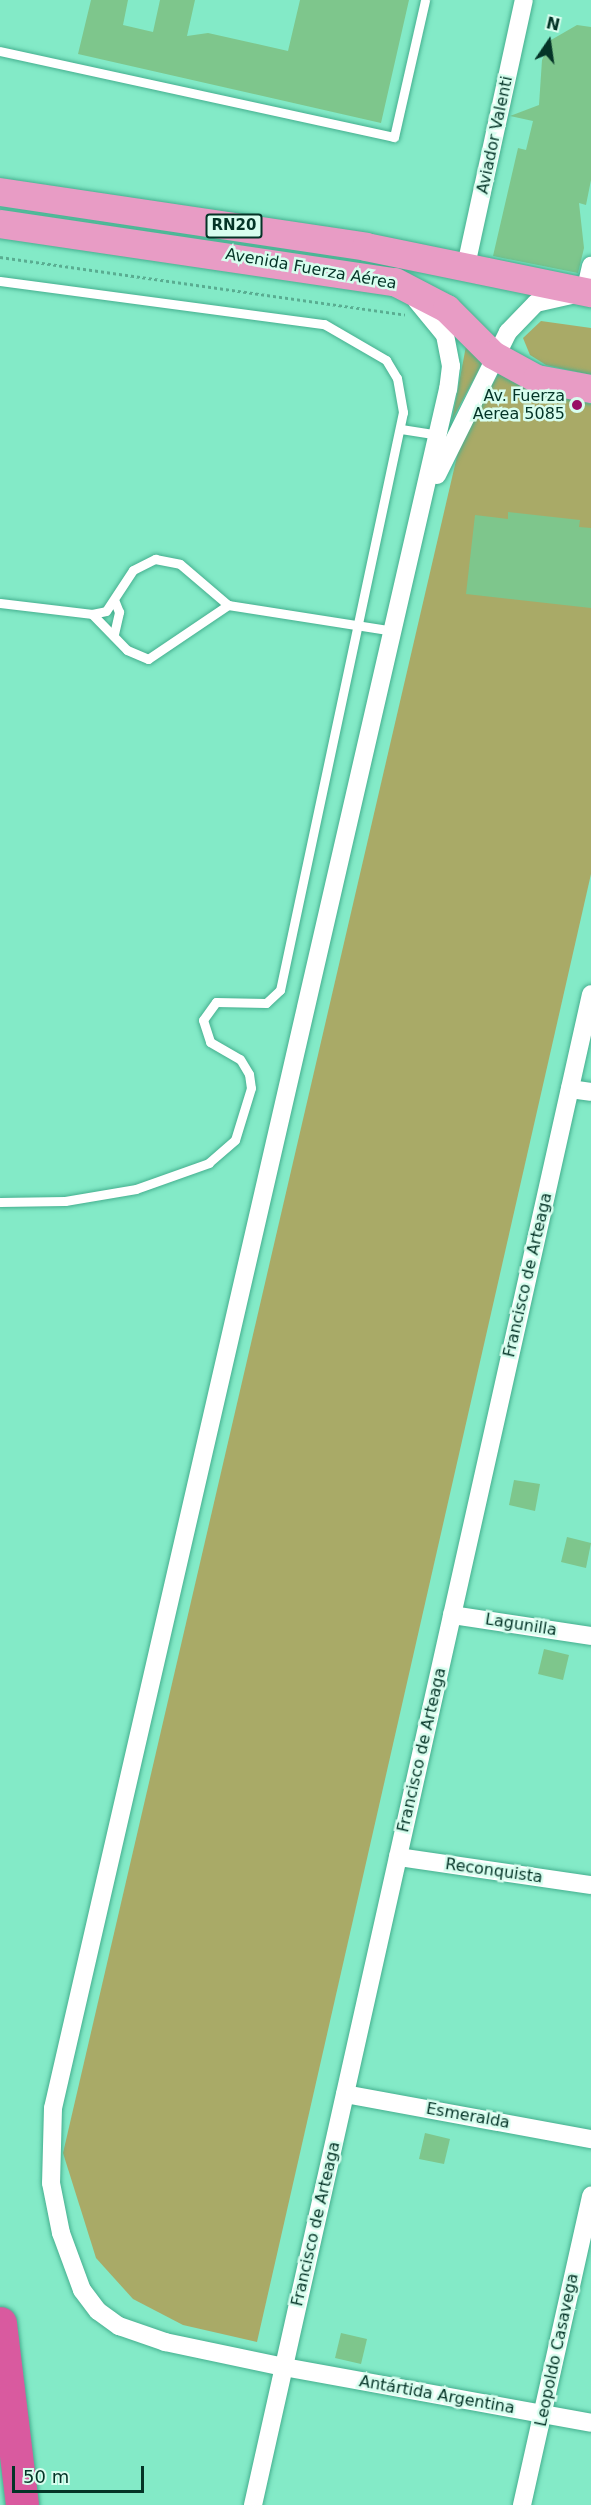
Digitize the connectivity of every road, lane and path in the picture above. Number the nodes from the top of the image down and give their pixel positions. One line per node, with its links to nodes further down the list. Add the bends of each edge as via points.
1 (425, 0): 3 (lane, via 394,137)
2 (524, 0): 7 (street, Aviador Valenti)
3 (0, 51)
4 (0, 192): 7 (main road, Avenida Fuerza Aérea / RN20, via 343,243)
5 (0, 224): 9 (main road, Avenida Fuerza Aérea / RN20)
6 (0, 257): 11 (path)
7 (465, 270): 10 (main road, Avenida Fuerza Aérea / RN20)
8 (0, 281): 14 (lane, via 324,324 386,360 401,393)
9 (395, 282): 11 (street); 12 (main road, Avenida Fuerza Aérea / RN20, via 447,309)
10 (589, 284): 12 (street, via 536,303)
11 (434, 319): 15 (street, via 445,335 451,366)
12 (493, 355): 13 (main road, Avenida Fuerza Aérea / RN20, via 537,379); 16 (street)
13 (591, 389)
14 (401, 429): 15 (lane); 21 (lane)
15 (438, 435): 16 (street)
16 (424, 503): 22 (street, Antártida Argentina)
17 (115, 602): 19 (lane, via 133,570 154,559 180,564); 20 (lane); 23 (lane, via 119,612)
18 (0, 603): 20 (lane)
19 (228, 605): 21 (lane); 23 (lane, via 148,659 127,650)
20 (92, 614): 23 (lane)
21 (358, 627): 22 (lane); 27 (lane, via 279,990 266,1003 216,1002 203,1020 210,1042 240,1059 249,1074 251,1088 235,1140 209,1163 136,1189 65,1201)
22 (394, 631): 36 (street, Antártida Argentina, via 49,2144 61,2234 82,2290 98,2311 165,2342)
23 (114, 634)
24 (591, 994): 25 (street, Francisco de Arteaga)
25 (570, 1089): 26 (street); 28 (street, Francisco de Arteaga)
26 (591, 1092)
27 (0, 1202)
28 (452, 1614): 29 (street, Lagunilla); 30 (street, Francisco de Arteaga)
29 (591, 1636)
30 (398, 1857): 31 (street, Reconquista); 32 (street, Francisco de Arteaga)
31 (591, 1886)
32 (345, 2094): 33 (street, Esmeralda); 36 (street, Francisco de Arteaga)
33 (591, 2139)
34 (591, 2196): 37 (street, Leopoldo Casavega)
35 (0, 2323): 39 (highway)
36 (284, 2367): 37 (street, Antártida Argentina); 40 (street, Francisco de Arteaga)
37 (543, 2415): 38 (street, Antártida Argentina); 41 (street, Leopoldo Casavega)
38 (591, 2422)
39 (22, 2505)
40 (253, 2505)
41 (522, 2505)

